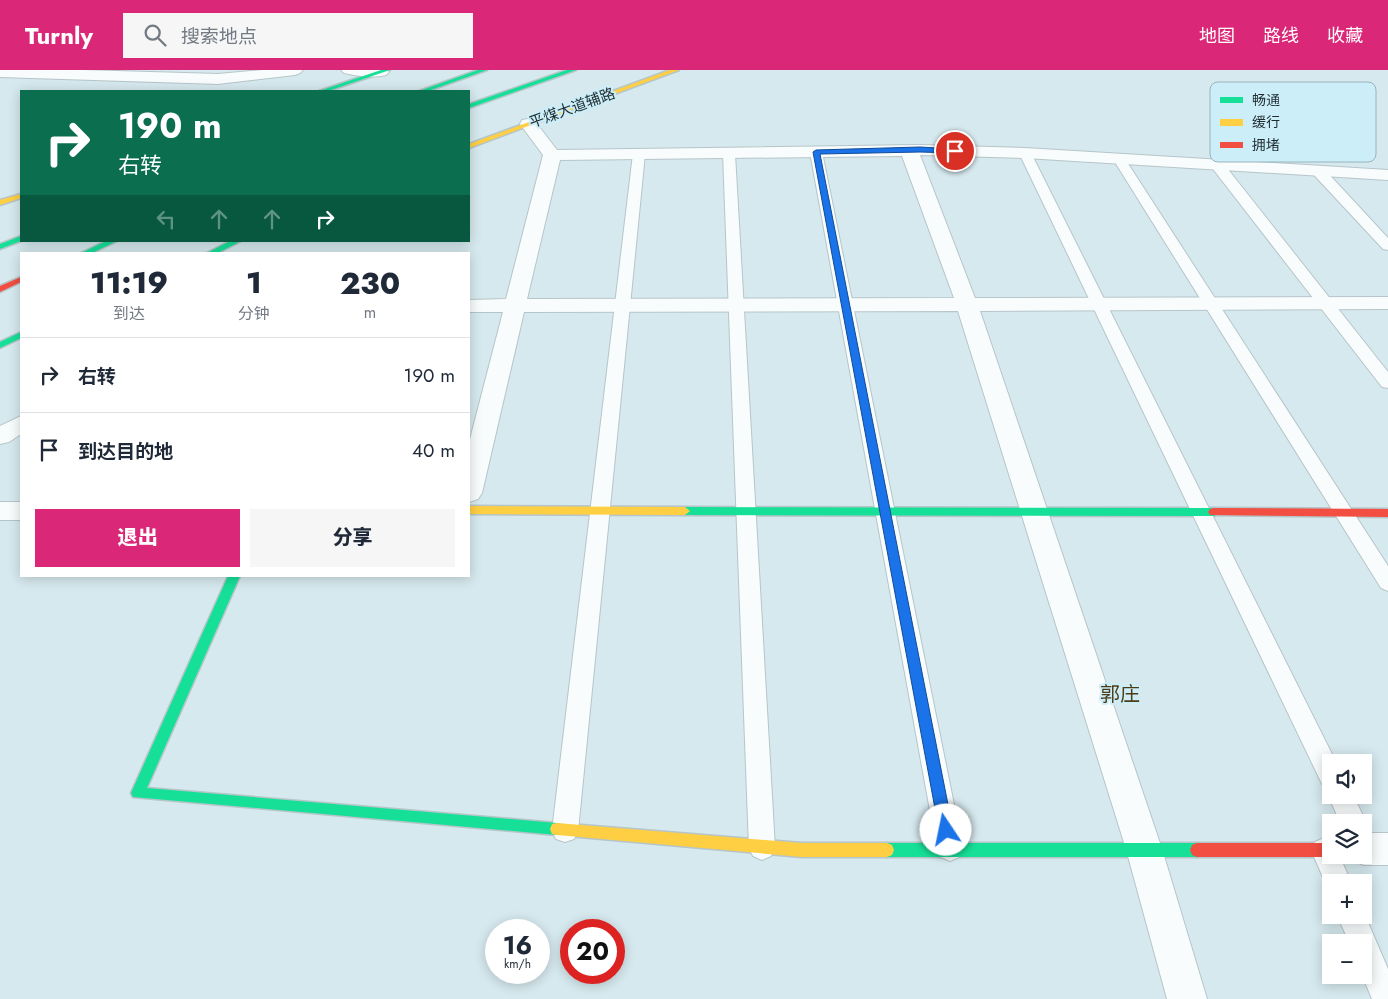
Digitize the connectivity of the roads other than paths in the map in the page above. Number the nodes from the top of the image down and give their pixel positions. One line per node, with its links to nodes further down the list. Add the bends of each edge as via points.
1 (349, 70): 6 (street)
2 (484, 70): 9 (main road)
3 (573, 70): 10 (main road)
4 (676, 70): 11 (main road, 平煤大道辅路)
5 (285, 71): 7 (street, via 218,79)
6 (384, 71): 8 (main road)
7 (0, 72)
8 (325, 90)
9 (425, 90)
10 (470, 106)
11 (528, 124): 12 (main road, 平煤大道辅路); 18 (street)
12 (470, 146)
13 (909, 150): 14 (street); 15 (street); 37 (street)
14 (816, 152): 17 (street); 40 (lane)
15 (1025, 153): 19 (street); 38 (lane)
16 (639, 154): 17 (street); 18 (street); 43 (lane)
17 (730, 154): 39 (lane)
18 (552, 155): 42 (street)
19 (1119, 159): 20 (street); 34 (lane)
20 (1218, 166): 21 (street); 35 (lane)
21 (1320, 172): 22 (street); 28 (lane)
22 (1388, 175)
23 (20, 196): 24 (main road)
24 (0, 203)
25 (20, 238): 29 (main road)
26 (111, 242): 30 (main road)
27 (236, 242): 31 (main road)
28 (1388, 246)
29 (0, 247)
30 (87, 252)
31 (213, 252)
32 (20, 279): 33 (main road)
33 (0, 288)
34 (1210, 303): 35 (street); 38 (street); 58 (lane)
35 (1325, 303): 36 (street); 46 (lane)
36 (1388, 303)
37 (967, 304): 38 (street); 40 (street); 56 (street)
38 (1099, 304): 57 (lane)
39 (736, 305): 40 (street); 43 (street); 54 (lane)
40 (846, 305): 55 (lane)
41 (470, 306): 42 (street)
42 (515, 306): 43 (street); 49 (street)
43 (623, 306): 51 (lane)
44 (20, 335): 45 (main road)
45 (0, 345)
46 (1388, 384)
47 (20, 425): 48 (street)
48 (0, 436)
49 (470, 489)
50 (470, 510): 51 (main road)
51 (601, 510): 54 (main road); 63 (lane)
52 (0, 511): 53 (street)
53 (20, 511)
54 (746, 511): 55 (main road); 64 (lane)
55 (885, 511): 56 (main road); 65 (lane)
56 (1035, 512): 57 (main road); 66 (street)
57 (1201, 512): 58 (main road); 62 (lane)
58 (1344, 513): 59 (main road); 61 (lane)
59 (1388, 513)
60 (234, 577): 63 (main road, via 138,793)
61 (1388, 583)
62 (1322, 759)
63 (565, 831): 64 (main road)
64 (762, 848): 65 (main road)
65 (950, 849): 66 (main road)
66 (1144, 849): 67 (main road); 69 (street)
67 (1322, 850)
68 (1372, 966): 70 (lane)
69 (1187, 999)
70 (1386, 999)

